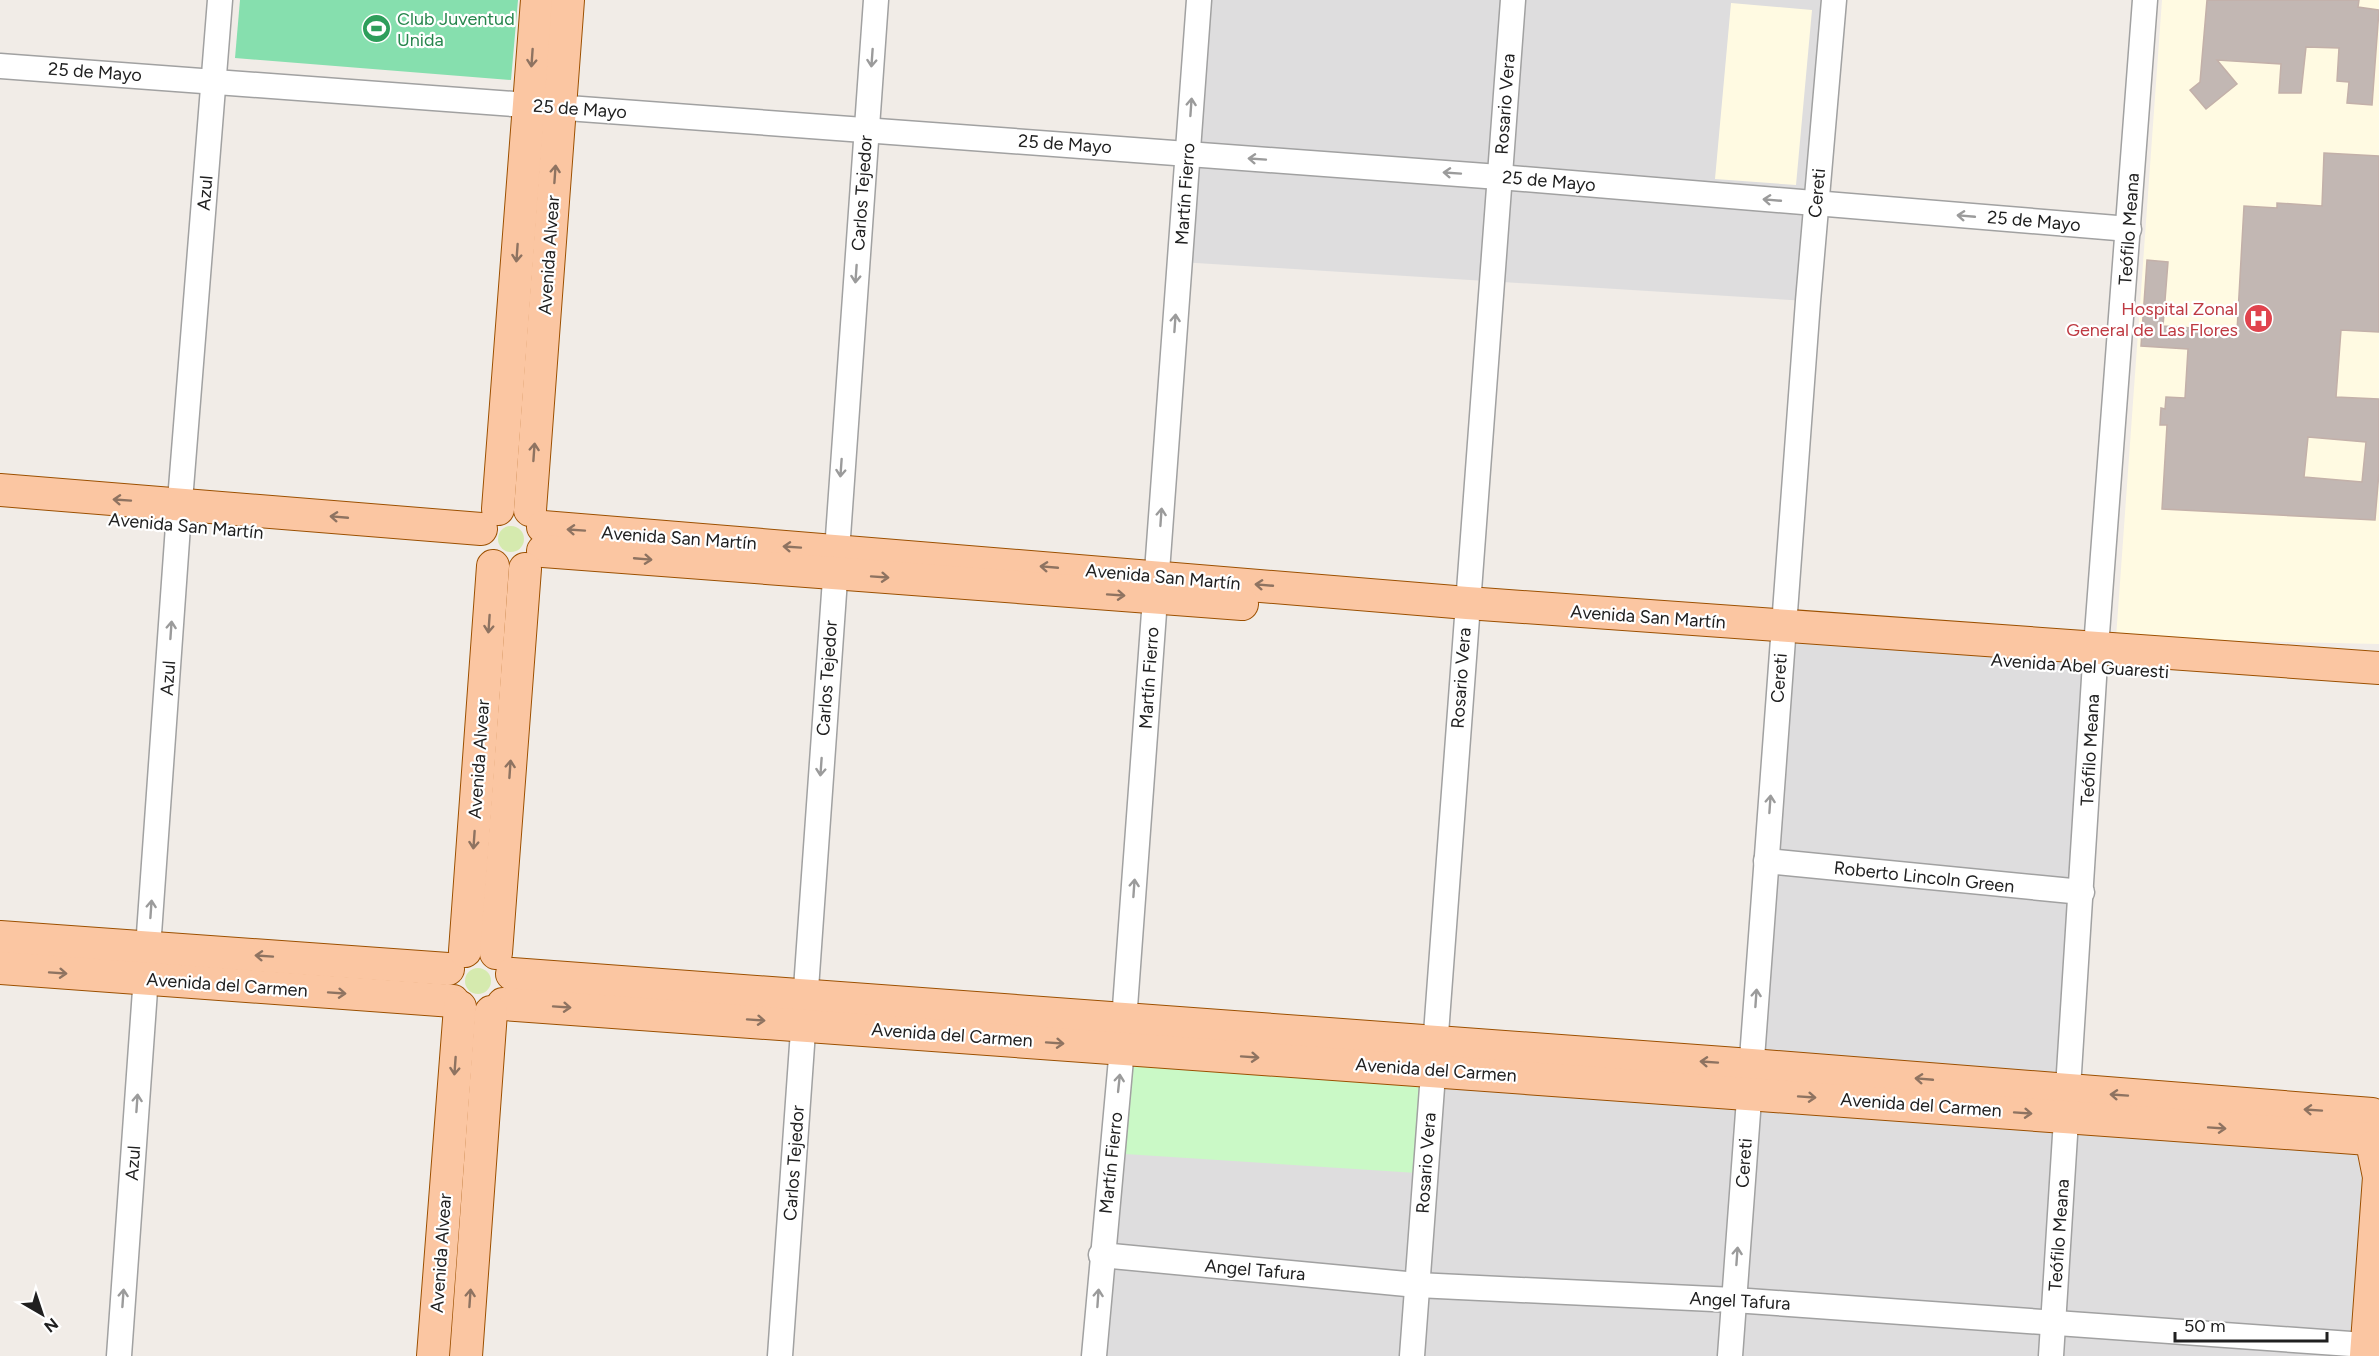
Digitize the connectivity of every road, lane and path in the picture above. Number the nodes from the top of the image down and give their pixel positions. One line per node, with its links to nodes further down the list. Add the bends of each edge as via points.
1 (220, 0): 10 (street, Azul)
2 (537, 0): 11 (main road, Avenida Alvear, one-way to 11)
3 (568, 0): 12 (main road, Avenida Alvear)
4 (876, 0): 13 (street, Carlos Tejedor, one-way to 13)
5 (1199, 0): 14 (street, Martín Fierro, one-way to 5)
6 (1513, 0): 15 (street, Rosario Vera)
7 (1834, 0): 16 (street, Cereti)
8 (2145, 0): 17 (street, Teófilo Meana)
9 (0, 66): 10 (street, 25 de Mayo)
10 (214, 81): 11 (street, 25 de Mayo); 20 (street, Azul)
11 (528, 105): 12 (street, 25 de Mayo); 21 (main road, Avenida Alvear, one-way to 21)
12 (560, 107): 13 (street, 25 de Mayo); 22 (main road, Avenida Alvear, one-way to 12)
13 (866, 130): 14 (street, 25 de Mayo); 23 (street, Carlos Tejedor, one-way to 23)
14 (1188, 153): 15 (street, 25 de Mayo, one-way to 14); 24 (street, Martín Fierro, one-way to 14)
15 (1499, 177): 16 (street, 25 de Mayo, one-way to 15); 25 (street, Rosario Vera)
16 (1816, 204): 17 (street, 25 de Mayo, one-way to 16); 26 (street, Cereti)
17 (2129, 229): 27 (street, Teófilo Meana)
18 (0, 490): 20 (main road, Avenida San Martín, one-way to 18)
19 (0, 510): 20 (main road, Avenida San Martín)
20 (179, 515): 21 (main road); 33 (street, Azul, one-way to 20)
21 (488, 538): 22 (main road, via 508,506); 22 (main road, via 514,572); 34 (main road, Avenida Alvear, one-way to 34)
22 (535, 539): 23 (main road, Avenida San Martín); 35 (main road, Avenida Alvear, one-way to 22)
23 (835, 562): 24 (main road, Avenida San Martín); 40 (street, Carlos Tejedor, one-way to 40)
24 (1156, 587): 25 (main road, Avenida San Martín); 41 (street, Martín Fierro, one-way to 24)
25 (1466, 612): 26 (main road, Avenida San Martín); 42 (street, Rosario Vera)
26 (1782, 635): 27 (main road, Avenida Abel Guaresti); 30 (street, Cereti, one-way to 26)
27 (2095, 657): 28 (main road, Avenida Abel Guaresti); 29 (main road, Avenida Abel Guaresti); 31 (street, Teófilo Meana)
28 (2379, 669)
29 (2379, 688)
30 (1766, 861): 31 (street, Roberto Lincoln Green); 43 (street, Cereti, one-way to 30)
31 (2082, 892): 44 (street, Teófilo Meana)
32 (0, 937): 33 (main road, Avenida del Carmen)
33 (148, 948): 34 (main road, Avenida del Carmen, one-way to 33); 37 (street, Azul)
34 (457, 960): 35 (main road, via 486,949); 38 (main road, via 446,980)
35 (504, 963): 39 (main road, via 512,985); 40 (main road, Avenida del Carmen)
36 (0, 968): 37 (main road, Avenida del Carmen, one-way to 37)
37 (146, 979): 38 (main road, Avenida del Carmen, one-way to 38); 51 (street, Azul, one-way to 37)
38 (456, 1004): 39 (main road, via 469,1012); 52 (main road, Avenida Alvear, one-way to 52)
39 (497, 1008): 40 (main road, Avenida del Carmen, one-way to 40); 53 (main road, Avenida Alvear, one-way to 39)
40 (804, 1010): 41 (main road, Avenida del Carmen); 54 (street, Carlos Tejedor)
41 (1123, 1034): 42 (main road, Avenida del Carmen); 46 (street, Martín Fierro, one-way to 41)
42 (1434, 1056): 43 (main road, Avenida del Carmen); 47 (street, Rosario Vera)
43 (1750, 1079): 44 (main road, Avenida del Carmen); 48 (street, Cereti, one-way to 43)
44 (2068, 1104): 45 (main road, Avenida del Carmen); 49 (street, Teófilo Meana)
45 (2374, 1132): 50 (main road, via 2379,1177)
46 (1101, 1255): 47 (street, Angel Tafura); 55 (street, Martín Fierro, one-way to 46)
47 (1417, 1285): 48 (street, Angel Tafura); 56 (street, Rosario Vera)
48 (1734, 1300): 49 (street, Angel Tafura); 57 (street, Cereti)
49 (2052, 1323): 50 (street, Angel Tafura); 58 (street, Teófilo Meana)
50 (2370, 1349)
51 (119, 1356)
52 (433, 1356)
53 (466, 1356)
54 (780, 1356)
55 (1094, 1356)
56 (1412, 1356)
57 (1730, 1356)
58 (2051, 1356)

